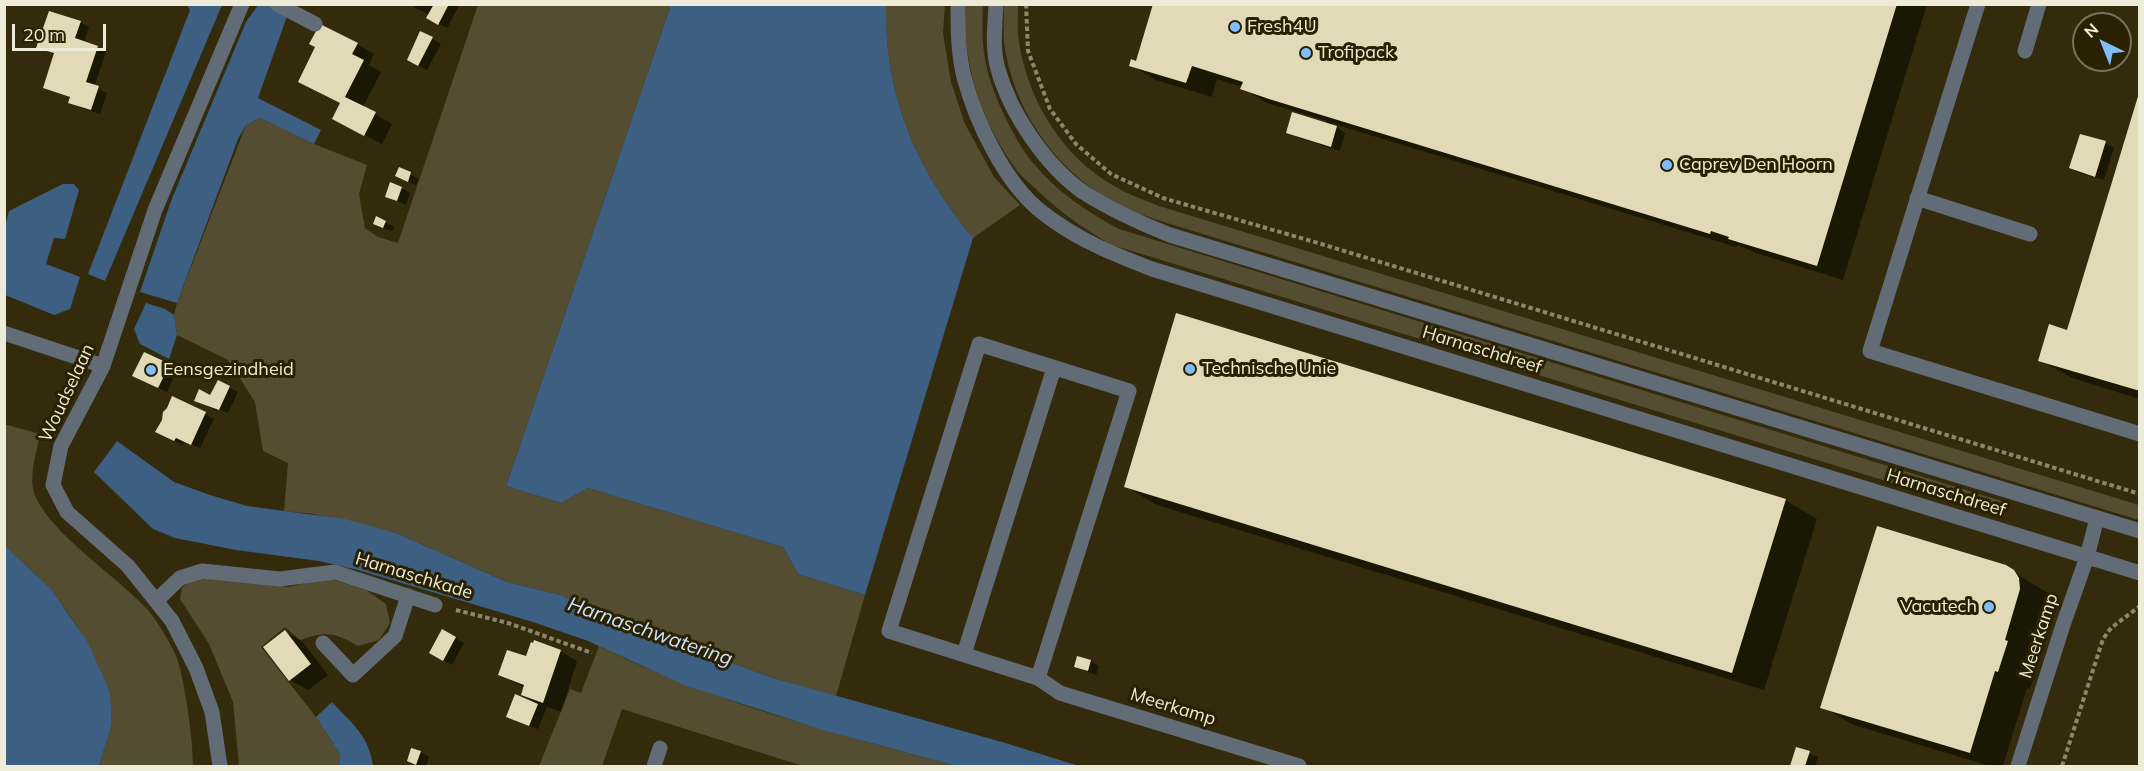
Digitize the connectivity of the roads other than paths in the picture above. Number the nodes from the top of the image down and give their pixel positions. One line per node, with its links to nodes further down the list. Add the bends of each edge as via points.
1 (242, 4): 12 (street, Woudselaan, via 155,210)
2 (277, 4): 7 (street)
3 (958, 4): 17 (street, Harnaschdreef, via 964,76 977,115 1008,174 1041,212 1101,248 1152,269)
4 (996, 4): 15 (street, Harnaschdreef, via 997,68 1023,124 1043,155 1082,191 1126,218 1170,235)
5 (1978, 4): 9 (street)
6 (2040, 4): 8 (street)
7 (315, 24)
8 (2025, 51)
9 (1917, 198): 10 (street); 14 (street, via 1870,351)
10 (2030, 234)
11 (4, 333): 12 (street)
12 (103, 366): 20 (street, Woudselaan, via 61,446 53,485 67,512 129,566)
13 (1054, 368): 23 (street); 23 (street, Meerkamp, via 979,344 889,631); 24 (street, via 1129,391)
14 (2139, 434)
15 (2097, 518): 16 (street, Harnaschdreef); 17 (street, Meerkamp)
16 (2139, 531)
17 (2087, 557): 18 (street, Harnaschdreef); 29 (street, Meerkamp)
18 (2139, 573)
19 (408, 596): 20 (street, Harnaschkade, via 335,572 280,579 202,571 180,578); 21 (street, Harnaschkade); 22 (street, via 395,636 353,675)
20 (157, 600): 26 (street, Woudselaan, via 196,668 212,712)
21 (435, 605)
22 (323, 644)
23 (964, 654): 24 (street, Meerkamp)
24 (1038, 678): 28 (street, Meerkamp, via 1060,693)
25 (660, 748): 27 (street)
26 (220, 766)
27 (654, 766)
28 (1299, 766)
29 (2018, 766)

